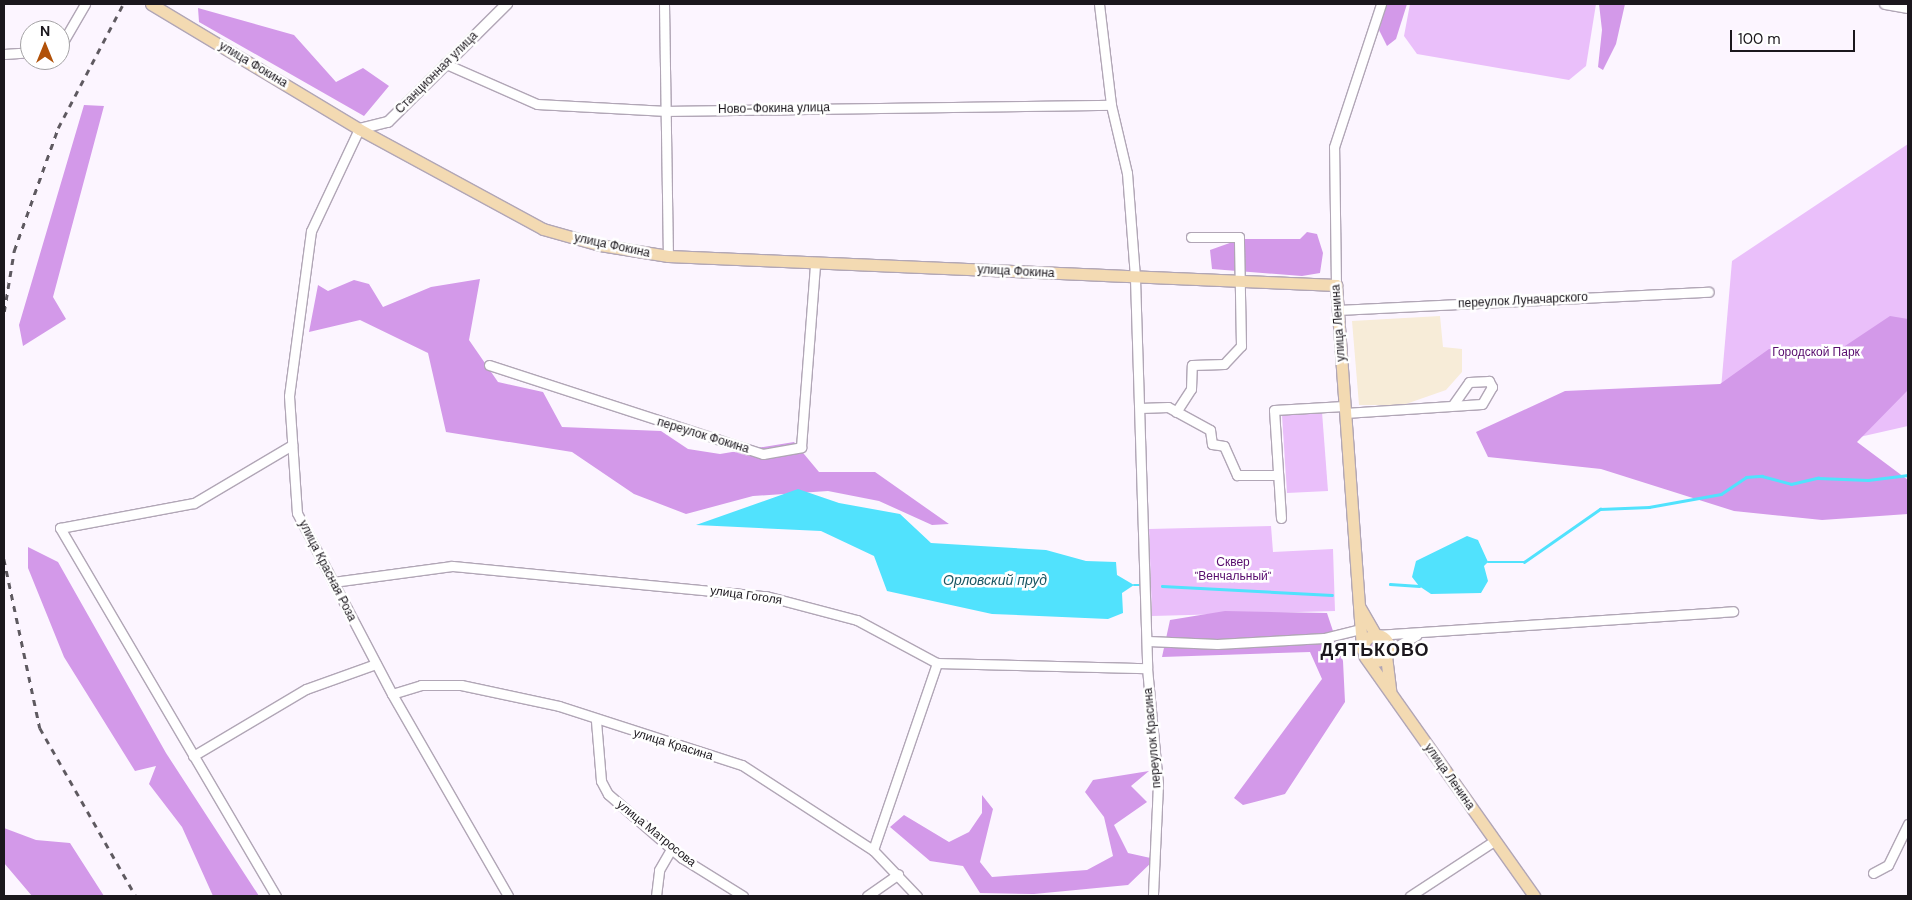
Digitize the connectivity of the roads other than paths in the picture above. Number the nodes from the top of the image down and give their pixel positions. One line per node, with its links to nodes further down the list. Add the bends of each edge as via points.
1 (85, 4): 9 (street)
2 (151, 4): 15 (main road, улица Фокина)
3 (507, 4): 12 (street, Станционная улица)
4 (664, 4): 14 (street)
5 (1099, 4): 13 (street)
6 (1381, 4): 21 (street, улица Ленина, via 1334,147)
7 (1885, 4): 8 (street)
8 (1908, 8)
9 (70, 30)
10 (20, 53): 11 (street)
11 (4, 54)
12 (446, 64): 14 (street, Ново-Фокина улица, via 537,104); 15 (street, Станционная улица, via 388,122)
13 (1111, 105): 14 (street, Ново-Фокина улица); 19 (street, via 1127,173)
14 (667, 111): 17 (street)
15 (359, 129): 17 (main road, улица Фокина, via 543,229 615,249); 29 (street, улица Красная Роза, via 311,231 289,396)
16 (1190, 237): 20 (street, via 1239,237)
17 (668, 256): 18 (main road, улица Фокина)
18 (815, 263): 19 (main road, улица Фокина); 24 (street, переулок Фокина, via 801,447 763,454)
19 (1135, 278): 20 (main road, улица Фокина); 26 (street)
20 (1242, 283): 21 (main road, улица Фокина); 28 (street, via 1241,346 1224,364 1192,366 1191,389)
21 (1336, 284): 23 (main road, улица Ленина)
22 (1709, 292): 23 (street, переулок Луначарского)
23 (1337, 310): 27 (main road, улица Ленина)
24 (489, 365)
25 (1453, 404): 27 (street)
26 (1140, 408): 28 (street, via 1168,407); 38 (street, переулок Красина)
27 (1345, 409): 30 (street, via 1274,410); 33 (main road, улица Ленина)
28 (1176, 412): 30 (street, via 1210,430 1212,444 1224,446 1237,474)
29 (292, 446): 32 (street, улица Красная Роза, via 297,513); 47 (street, via 194,503 60,528)
30 (1278, 474): 31 (street)
31 (1281, 518)
32 (333, 582): 41 (street, улица Гоголя, via 452,566 766,596 857,620); 42 (street, улица Красная Роза)
33 (1357, 602): 35 (main road, улица Ленина); 36 (main road)
34 (1733, 611): 37 (street)
35 (1357, 630): 38 (street, via 1324,638 1217,644); 39 (main road, улица Ленина)
36 (1376, 634): 37 (street); 39 (main road, via 1368,637); 40 (main road, via 1386,640)
37 (1420, 634): 40 (street)
38 (1148, 641): 43 (street, переулок Красина)
39 (1364, 653): 40 (main road, via 1376,662); 45 (main road, улица Ленина)
40 (1388, 654): 45 (main road)
41 (937, 663): 43 (street, улица Гоголя); 51 (street)
42 (376, 664): 44 (street, улица Красная Роза); 47 (street, via 306,689)
43 (1147, 668): 60 (street, переулок Красина, via 1158,784)
44 (392, 694): 46 (street, улица Красина, via 421,684 461,686 559,706); 55 (street, улица Красная Роза)
45 (1391, 698): 49 (main road, улица Ленина)
46 (596, 721): 50 (street, улица Матросова, via 601,781 608,794); 51 (street, улица Красина, via 742,766)
47 (193, 756): 54 (street)
48 (1908, 824): 52 (street, via 1888,865)
49 (1494, 841): 61 (street); 62 (main road, улица Ленина)
50 (671, 849): 56 (street, via 659,870); 57 (street, улица Матросова)
51 (874, 850): 53 (street, улица Красина)
52 (1873, 873)
53 (898, 874): 58 (street); 59 (street, улица Красина)
54 (276, 896)
55 (508, 896)
56 (656, 896)
57 (743, 896)
58 (867, 896)
59 (917, 896)
60 (1153, 896)
61 (1410, 896)
62 (1534, 896)

